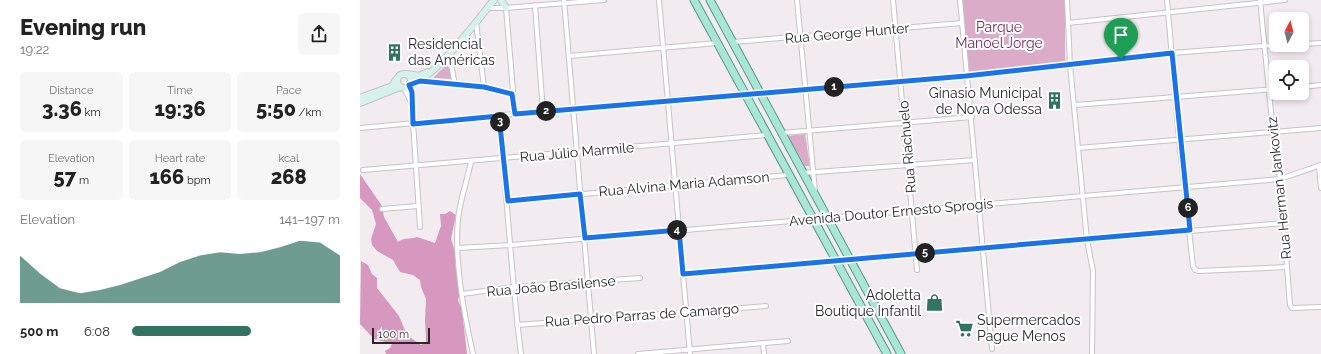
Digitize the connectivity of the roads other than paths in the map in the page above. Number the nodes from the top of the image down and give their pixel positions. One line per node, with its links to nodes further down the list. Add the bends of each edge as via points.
1 (494, 0): 16 (main road)
2 (501, 0): 17 (main road)
3 (604, 0): 14 (street)
4 (659, 0): 29 (street)
5 (694, 0): 26 (main road)
6 (710, 0): 24 (main road)
7 (797, 0): 23 (street)
8 (893, 0): 22 (street, Rua Riachuelo)
9 (960, 0): 20 (street)
10 (1067, 0): 21 (street)
11 (1167, 0): 18 (street)
12 (1285, 0): 13 (street)
13 (1260, 1): 18 (street); 28 (street, Rua Herman Jankovitz)
14 (564, 2): 15 (street); 32 (street)
15 (535, 5): 17 (street); 58 (street)
16 (488, 8): 17 (street); 19 (main road)
17 (506, 8): 49 (street)
18 (1168, 12): 21 (street); 31 (street)
19 (476, 22): 30 (main road); 45 (street)
20 (962, 23): 22 (street, Rua George Hunter); 36 (street)
21 (1068, 23): 33 (street)
22 (895, 28): 23 (street, Rua George Hunter); 40 (street, Rua Riachuelo)
23 (802, 37): 24 (street, Rua George Hunter); 47 (street)
24 (732, 42): 48 (main road)
25 (1321, 43): 27 (street)
26 (717, 44): 29 (street); 50 (main road)
27 (1309, 44)
28 (1266, 45): 31 (street); 37 (street, Rua Herman Jankovitz)
29 (663, 48): 32 (street); 53 (street)
30 (449, 53): 34 (main road); 41 (street)
31 (1172, 53): 33 (street); 51 (street)
32 (569, 56): 57 (street)
33 (1070, 65): 36 (street); 56 (street)
34 (435, 69): 35 (main road, via 424,75); 39 (main road)
35 (407, 74): 38 (main road, via 400,74); 43 (main road, via 410,77)
36 (966, 76): 40 (street); 61 (street)
37 (1269, 78)
38 (396, 80): 43 (main road); 52 (main road, via 392,86)
39 (420, 81): 41 (street); 43 (main road)
40 (900, 81): 47 (street); 63 (street, Rua Riachuelo)
41 (454, 85): 45 (street)
42 (1321, 85): 44 (street)
43 (406, 86): 55 (main road); 62 (street, via 411,102)
44 (1309, 86)
45 (484, 87): 49 (street)
46 (1269, 89): 51 (street)
47 (806, 90): 48 (street); 66 (street)
48 (760, 93): 50 (street); 68 (main road)
49 (512, 94): 59 (street)
50 (746, 94): 53 (street); 69 (main road)
51 (1175, 97): 56 (street); 70 (street)
52 (360, 98)
53 (668, 100): 57 (street); 71 (street)
54 (1271, 100): 67 (street, Rua Herman Jankovitz)
55 (360, 103)
56 (1075, 105): 72 (street)
57 (573, 109): 58 (street); 73 (street)
58 (544, 112): 59 (street)
59 (515, 114): 60 (street)
60 (499, 116): 62 (street); 74 (street)
61 (972, 117): 63 (street); 75 (street)
62 (413, 124): 64 (street); 78 (street)
63 (904, 124): 66 (street); 77 (street, Rua Riachuelo)
64 (360, 128)
65 (1321, 128): 67 (street)
66 (810, 130): 68 (street); 81 (street)
67 (1273, 132): 70 (street); 84 (street, Rua Herman Jankovitz)
68 (782, 133): 82 (main road)
69 (766, 135): 71 (street, Rua Júlio Marmile); 83 (main road)
70 (1179, 139): 72 (street); 86 (street)
71 (671, 143): 73 (street, Rua Júlio Marmile); 85 (street)
72 (1078, 148): 89 (street)
73 (577, 151): 74 (street, Rua Júlio Marmile); 88 (street)
74 (504, 159): 76 (street, Rua Júlio Marmile); 91 (street)
75 (975, 160): 77 (street); 92 (street)
76 (471, 162): 78 (street, Rua Júlio Marmile); 105 (street, via 458,219)
77 (909, 165): 81 (street); 95 (street, Rua Riachuelo)
78 (416, 166): 80 (street, Rua Júlio Marmile); 93 (street)
79 (1320, 166): 84 (street, Avenida Doutor Ernesto Sprogis); 87 (street)
80 (363, 170)
81 (814, 172): 82 (street); 90 (street)
82 (803, 173): 90 (main road)
83 (788, 175): 85 (street, Rua Alvina Maria Adamson); 97 (main road)
84 (1280, 179): 86 (street, Avenida Doutor Ernesto Sprogis); 98 (street, Rua Herman Jankovitz)
85 (675, 185): 88 (street, Rua Alvina Maria Adamson); 100 (street)
86 (1185, 187): 89 (street, Avenida Doutor Ernesto Sprogis); 101 (street)
87 (1321, 188)
88 (580, 194): 91 (street, Rua Alvina Maria Adamson); 102 (street)
89 (1084, 196): 92 (street, Avenida Doutor Ernesto Sprogis); 103 (street)
90 (816, 197): 96 (main road)
91 (508, 201): 104 (street)
92 (979, 205): 95 (street, Avenida Doutor Ernesto Sprogis); 106 (street)
93 (418, 206): 94 (street); 99 (street)
94 (382, 209)
95 (912, 210): 96 (street, Avenida Doutor Ernesto Sprogis); 107 (street, Rua Riachuelo)
96 (826, 217): 97 (street, Avenida Doutor Ernesto Sprogis); 108 (main road)
97 (812, 218): 100 (street, Avenida Doutor Ernesto Sprogis); 109 (main road)
98 (1284, 223): 101 (street); 110 (street, Rua Herman Jankovitz)
99 (420, 227)
100 (679, 230): 102 (street, Avenida Doutor Ernesto Sprogis); 112 (street)
101 (1190, 230): 103 (street); 110 (street, via 1195,270)
102 (585, 238): 104 (street, Avenida Doutor Ernesto Sprogis); 114 (street)
103 (1087, 240): 106 (street); 133 (street, via 1093,271)
104 (511, 245): 105 (street, Avenida Doutor Ernesto Sprogis); 115 (street)
105 (458, 248): 116 (street)
106 (983, 249): 107 (street); 124 (street)
107 (916, 254): 108 (street); 111 (street, Rua Riachuelo)
108 (849, 260): 109 (street); 132 (main road)
109 (836, 261): 112 (street); 131 (main road)
110 (1287, 267): 118 (street, Rua Herman Jankovitz, via 1292,308)
111 (917, 270)
112 (683, 274): 119 (street)
113 (640, 278): 114 (street, Rua João Brasilense)
114 (588, 283): 115 (street, Rua João Brasilense); 120 (street)
115 (513, 288): 116 (street, Rua João Brasilense); 121 (street)
116 (462, 294): 126 (street)
117 (766, 306): 119 (street, Rua Pedro Parras de Camargo)
118 (1321, 307)
119 (687, 312): 120 (street, Rua Pedro Parras de Camargo); 125 (street)
120 (592, 320): 121 (street, Rua Pedro Parras de Camargo); 128 (street)
121 (517, 325): 127 (street)
122 (788, 341): 123 (street)
123 (763, 343): 125 (street); 130 (street)
124 (992, 349)
125 (690, 352): 129 (street)
126 (473, 354)
127 (521, 354)
128 (594, 354)
129 (638, 354)
130 (764, 354)
131 (887, 354)
132 (901, 354)
133 (1092, 354)

